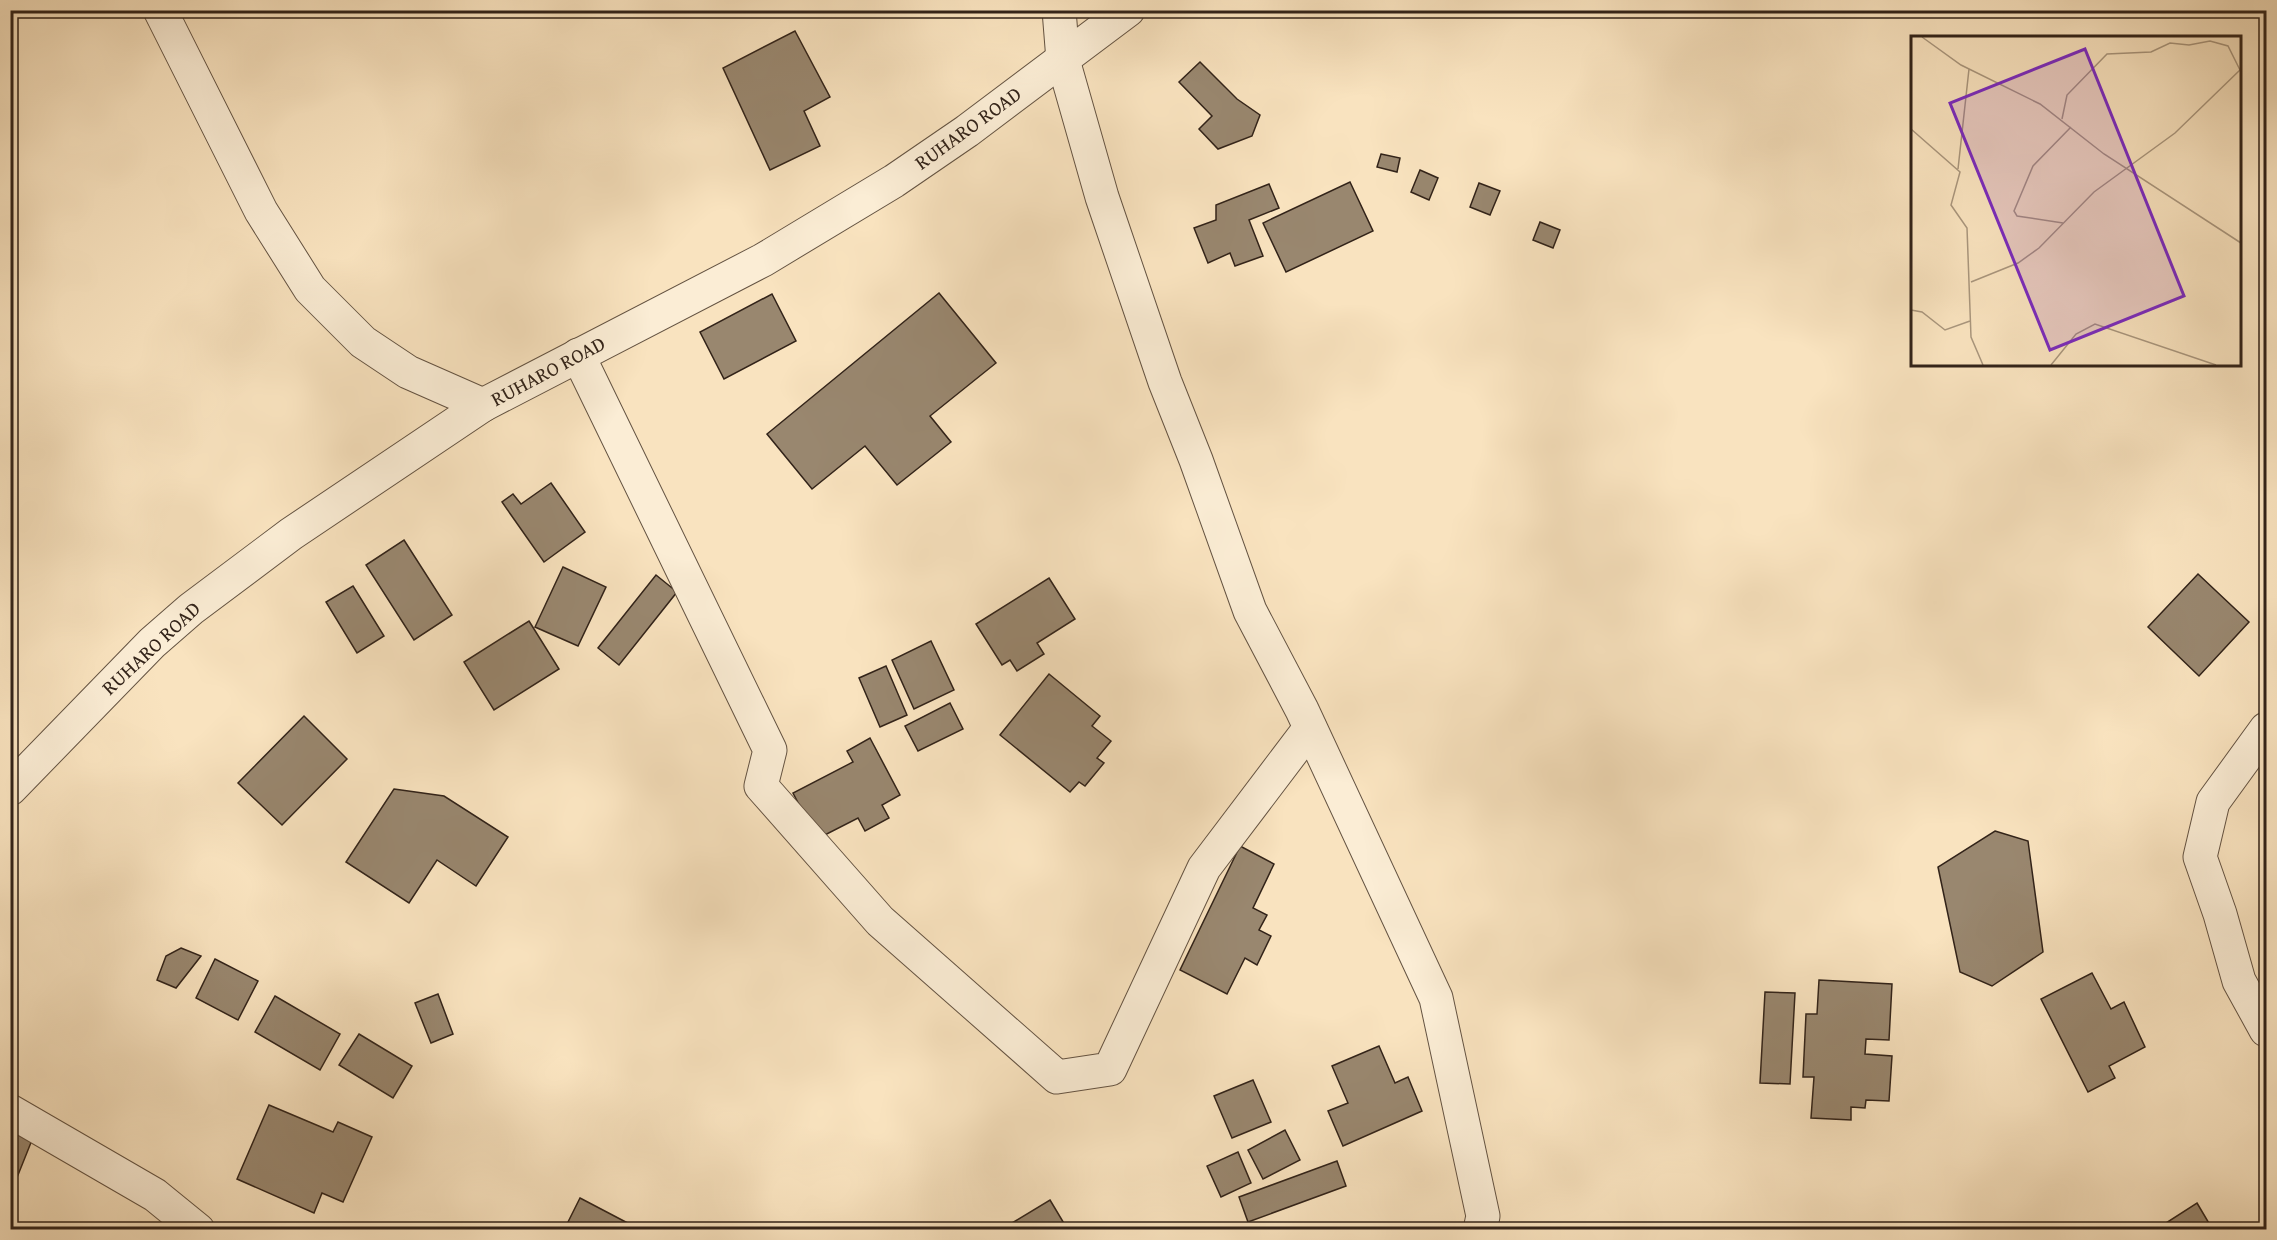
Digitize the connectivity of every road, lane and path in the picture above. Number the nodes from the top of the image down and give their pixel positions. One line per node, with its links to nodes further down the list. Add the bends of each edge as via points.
1 (160, 10): 6 (street, via 261,211 310,289 363,342 408,372)
2 (1059, 10): 4 (street)
3 (1128, 10): 4 (street, RUHARO ROAD)
4 (1063, 60): 5 (street, RUHARO ROAD, via 894,181 763,260); 7 (street, via 1109,219 1165,382 1250,611)
5 (578, 355): 6 (street, RUHARO ROAD); 7 (street, via 770,750 761,786 880,921 1057,1077 1110,1069 1204,868)
6 (483, 405): 9 (street, RUHARO ROAD, via 291,534 191,609 152,643)
7 (1310, 728): 13 (street, via 1436,998 1483,1216)
8 (2266, 729): 10 (street, via 2213,802 2200,857 2240,981)
9 (10, 789)
10 (2266, 1030)
11 (10, 1111): 12 (street, via 155,1195)
12 (198, 1230)
13 (1480, 1230)

